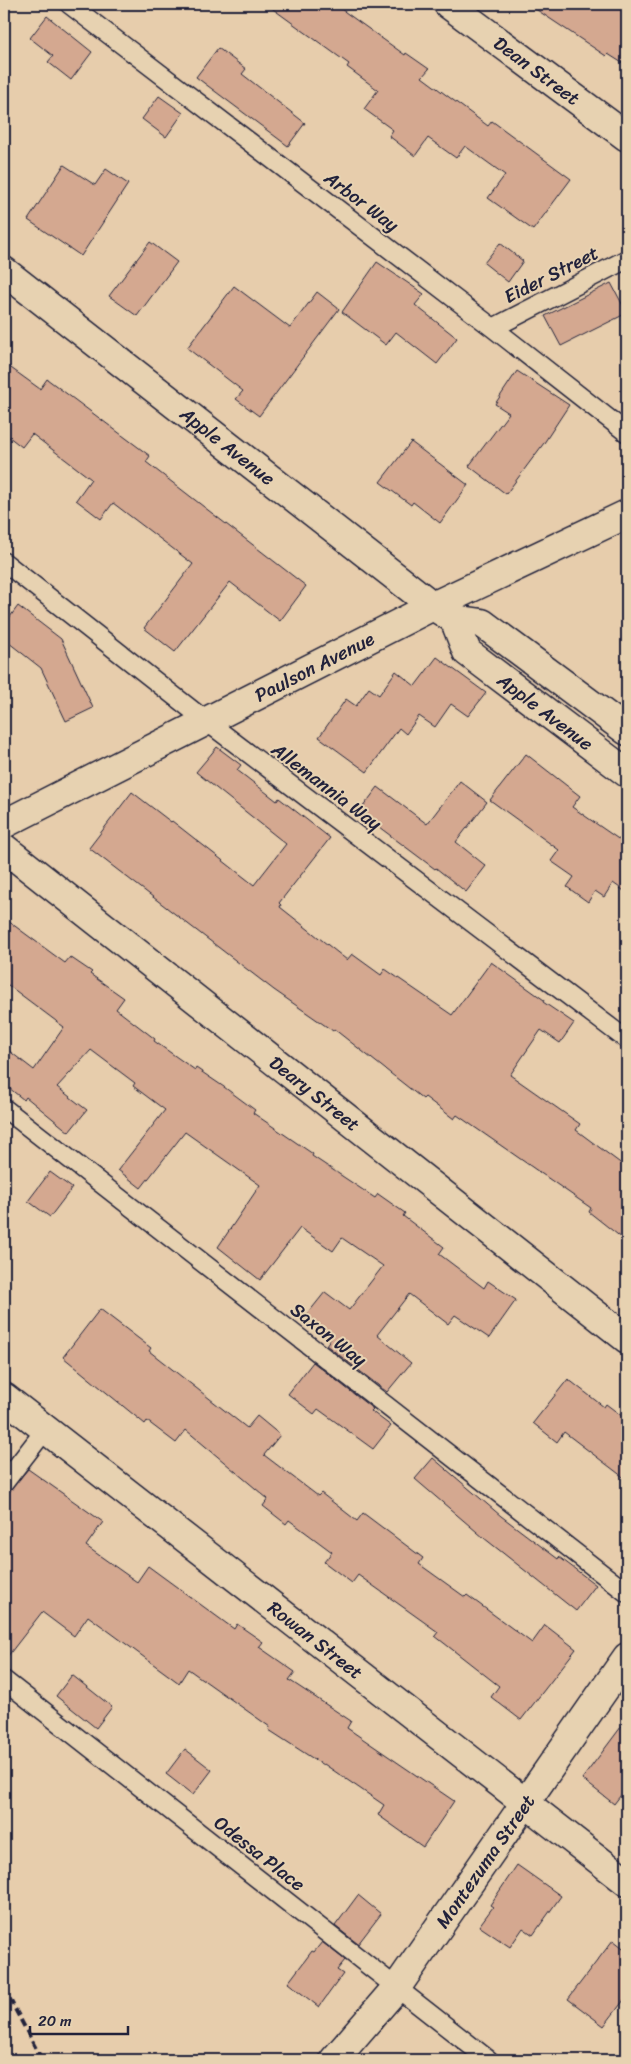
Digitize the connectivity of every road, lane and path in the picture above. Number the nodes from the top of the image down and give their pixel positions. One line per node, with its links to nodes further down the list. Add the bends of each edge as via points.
1 (69, 4): 6 (lane, Arbor Way)
2 (448, 4): 3 (street, Dean Street)
3 (627, 137)
4 (627, 259): 6 (lane, Eider Street)
5 (4, 271): 10 (street, Apple Avenue)
6 (494, 328): 7 (lane, Arbor Way)
7 (627, 433)
8 (627, 514): 10 (street, Paulson Avenue)
9 (4, 562): 11 (lane, Allemannia Way)
10 (443, 612): 11 (street, Paulson Avenue); 12 (street, Apple Avenue, via 482,623); 13 (street, Apple Avenue, via 468,652)
11 (206, 721): 14 (street, Paulson Avenue); 16 (lane, Allemannia Way)
12 (627, 731)
13 (627, 773)
14 (4, 824)
15 (4, 848): 18 (street, Deary Street)
16 (627, 1040)
17 (4, 1108): 22 (lane, Saxon Way)
18 (627, 1339)
19 (4, 1397): 20 (street, Rowan Street)
20 (46, 1430): 21 (lane); 25 (street, Rowan Street)
21 (4, 1483)
22 (627, 1593)
23 (627, 1657): 25 (street, Montezuma Street)
24 (4, 1680): 27 (lane, Odessa Place)
25 (524, 1803): 26 (street, Rowan Street); 27 (street, Montezuma Street)
26 (627, 1882)
27 (396, 1987): 28 (street, Montezuma Street); 29 (lane, Odessa Place)
28 (334, 2060)
29 (489, 2060)

